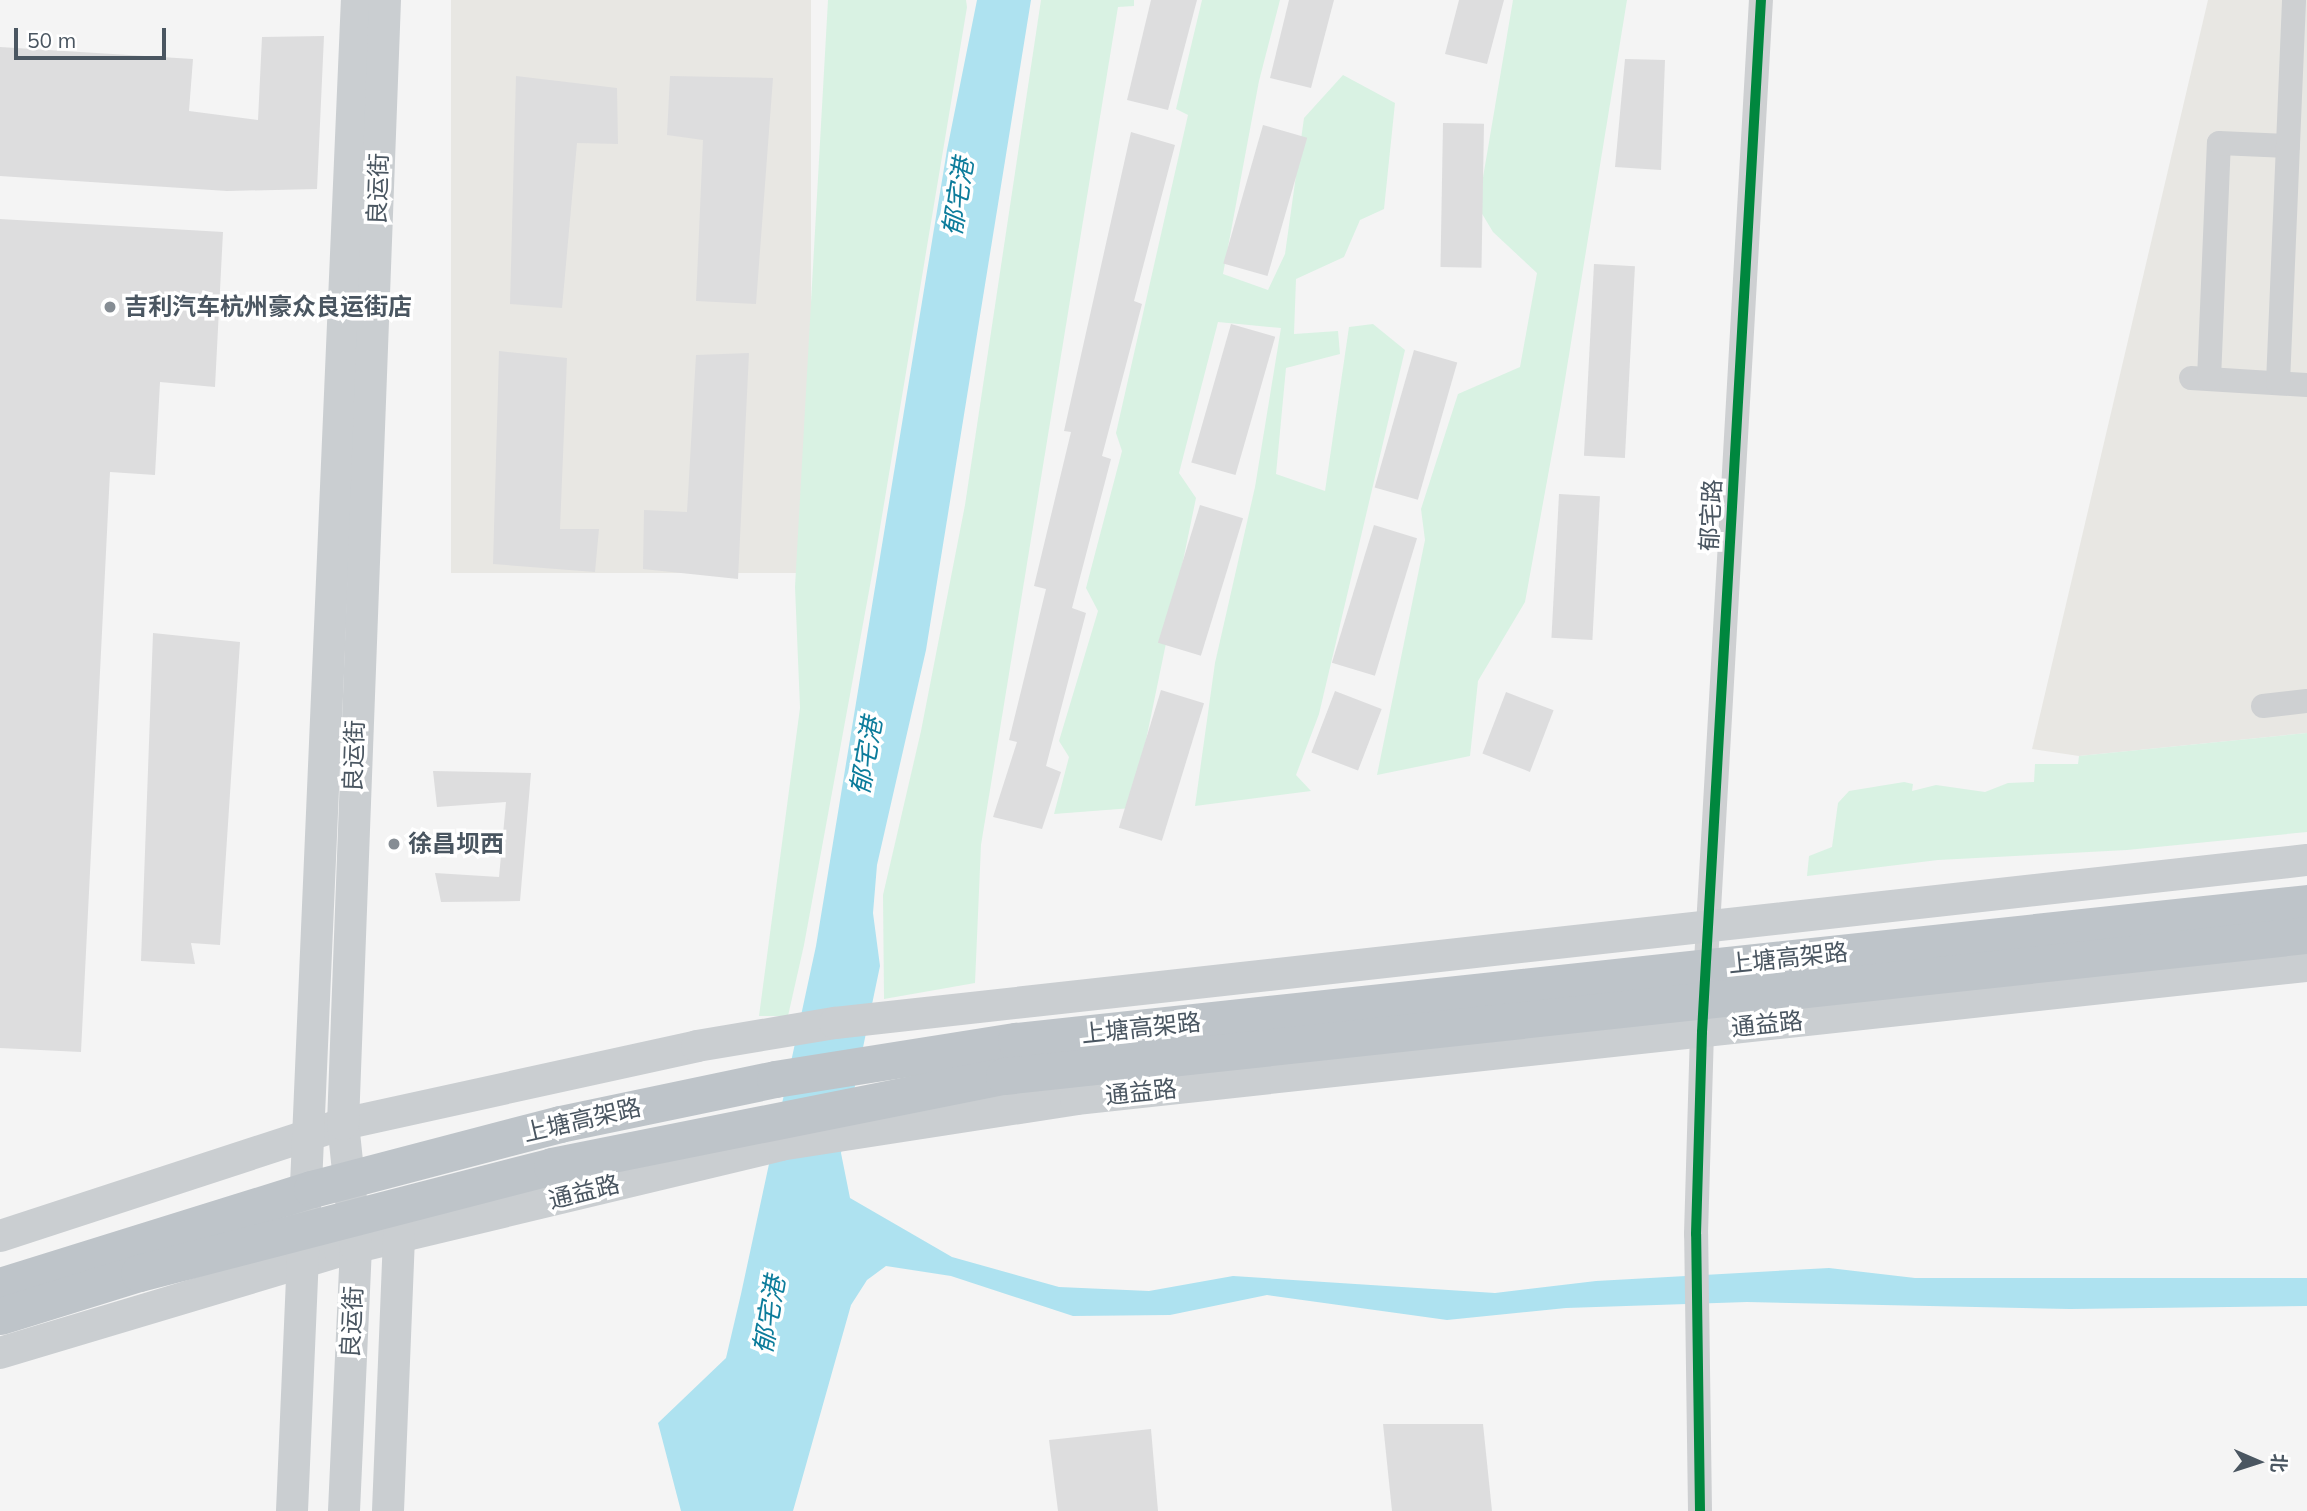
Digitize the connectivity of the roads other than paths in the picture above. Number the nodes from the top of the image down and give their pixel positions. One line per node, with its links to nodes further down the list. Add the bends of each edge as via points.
1 (357, 0): 17 (main road, 良运街)
2 (385, 0): 16 (main road, 良运街)
3 (1761, 0): 12 (street, 郁宅路)
4 (2294, 0): 5 (street)
5 (2294, 154): 6 (street); 6 (street, via 2218,144 2200,379)
6 (2278, 383): 7 (street)
7 (2307, 384)
8 (2307, 701): 9 (street)
9 (2263, 706)
10 (2307, 860): 12 (main road)
11 (2307, 902): 22 (highway, 上塘高架路, via 1016,1041 775,1079 560,1124 325,1186)
12 (1709, 928): 15 (street, 郁宅路); 16 (main road, via 927,1012 697,1046)
13 (2307, 935): 23 (highway, 上塘高架路, via 1004,1076 552,1166 139,1273)
14 (2307, 966): 15 (main road, 通益路)
15 (1702, 1032): 19 (main road, 通益路, via 1076,1099 901,1126 780,1145); 28 (street, 郁宅路, via 1696,1234)
16 (343, 1124): 17 (main road); 20 (main road, 良运街)
17 (311, 1134): 18 (main road); 21 (main road, 良运街)
18 (0, 1236)
19 (399, 1236): 20 (main road, 通益路); 27 (main road)
20 (356, 1247): 21 (main road, 通益路); 26 (main road, 良运街)
21 (305, 1261): 24 (main road, 通益路); 25 (main road, 良运街)
22 (0, 1286)
23 (0, 1316)
24 (0, 1353)
25 (292, 1511)
26 (344, 1511)
27 (388, 1511)
28 (1700, 1511)

